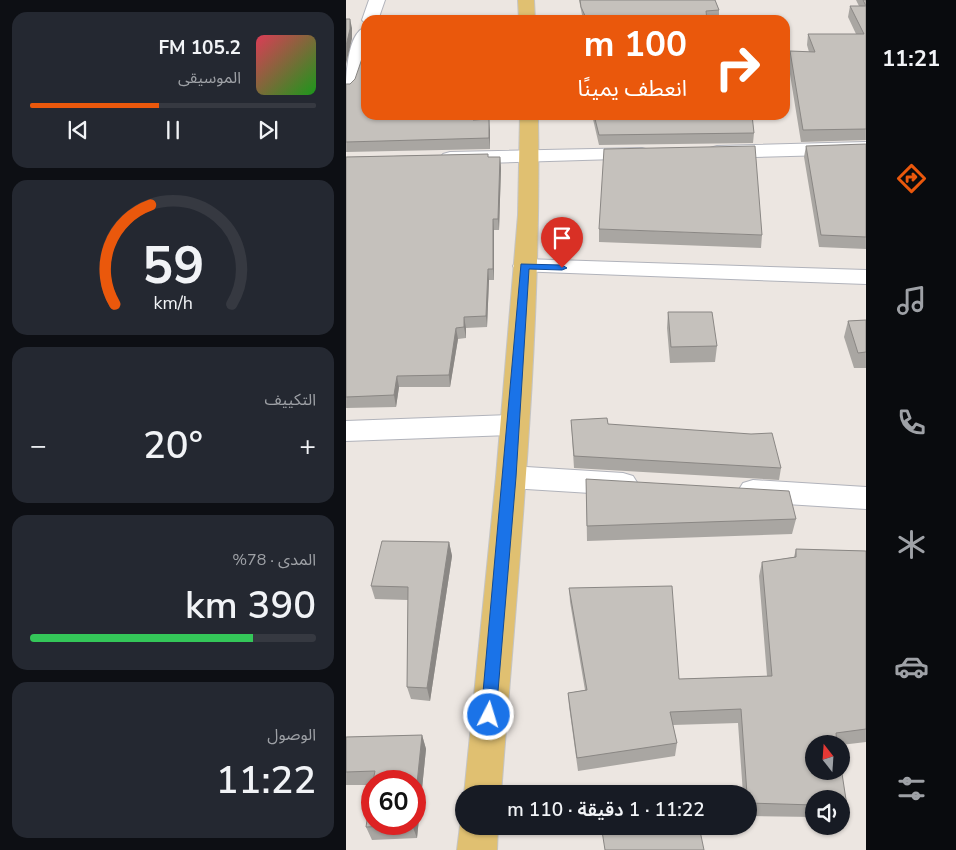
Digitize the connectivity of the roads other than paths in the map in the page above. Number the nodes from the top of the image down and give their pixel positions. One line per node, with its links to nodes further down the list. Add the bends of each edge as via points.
1 (377, 0): 3 (street)
2 (526, 0): 4 (main road)
3 (372, 15)
4 (527, 15)
5 (361, 48): 6 (street)
6 (352, 78)
7 (529, 120): 11 (main road)
8 (866, 148): 9 (street)
9 (697, 152)
10 (658, 153): 11 (street)
11 (529, 156): 12 (street); 13 (main road, via 529,214)
12 (433, 158)
13 (524, 266): 14 (street); 15 (main road)
14 (866, 277)
15 (513, 424): 16 (street); 17 (main road)
16 (346, 432)
17 (510, 477): 18 (street); 21 (main road)
18 (648, 485)
19 (727, 490): 20 (street)
20 (866, 498)
21 (483, 785)
22 (478, 835): 23 (main road)
23 (477, 850)

